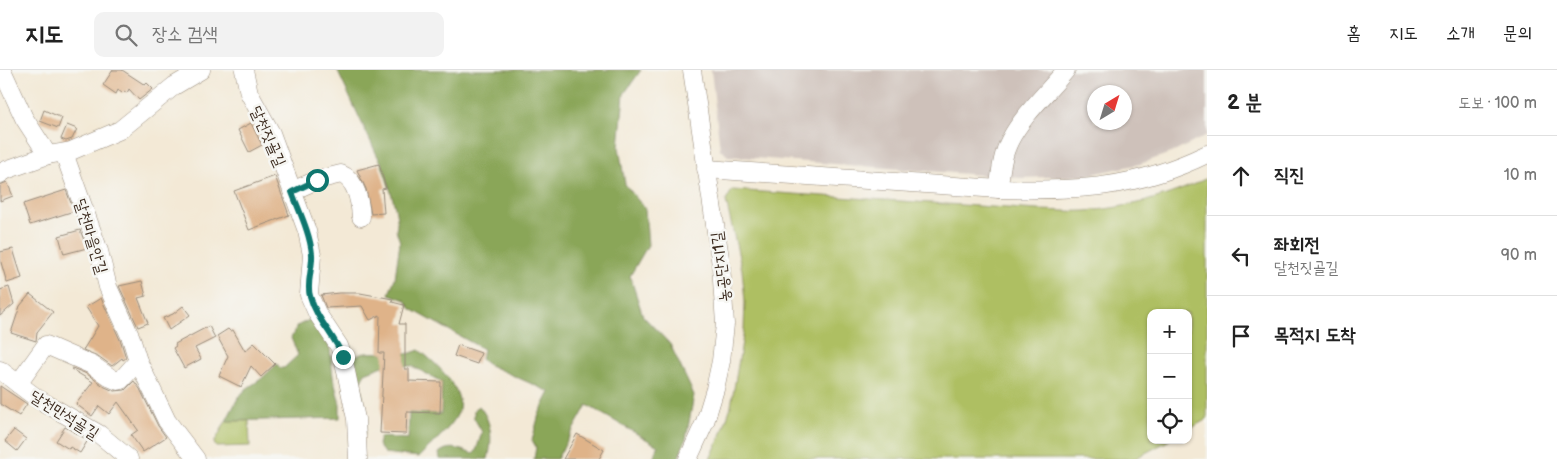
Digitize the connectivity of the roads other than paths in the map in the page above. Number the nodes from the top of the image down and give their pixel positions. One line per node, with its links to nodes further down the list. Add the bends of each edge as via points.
1 (2, 70): 6 (street, 달천마을안길, via 24,118)
2 (201, 70): 6 (street, via 174,86 120,130)
3 (244, 70): 11 (street, 달천짓골길, via 249,93 271,133)
4 (692, 70): 8 (street, 농공단지1길)
5 (1066, 70): 10 (street, via 1010,140 1003,159)
6 (56, 154): 9 (street); 13 (street, 달천마을안길, via 99,251 108,287)
7 (1207, 154): 10 (street, via 1182,166 1113,186)
8 (706, 168): 10 (street); 19 (street, 농공단지1길, via 721,265 726,324 712,398)
9 (0, 174)
10 (999, 189)
11 (292, 192): 12 (street, via 317,180 341,174 346,176 357,194); 18 (street, 달천짓골길, via 311,245 309,295 343,357 356,419)
12 (361, 217)
13 (138, 361): 15 (street, via 118,381 46,345); 17 (street, 달천마을안길, via 167,421)
14 (0, 370): 15 (street, 달천만석골길)
15 (18, 384): 16 (street, 달천만석골길, via 38,399 88,426)
16 (129, 459)
17 (196, 459)
18 (358, 459)
19 (688, 459)

